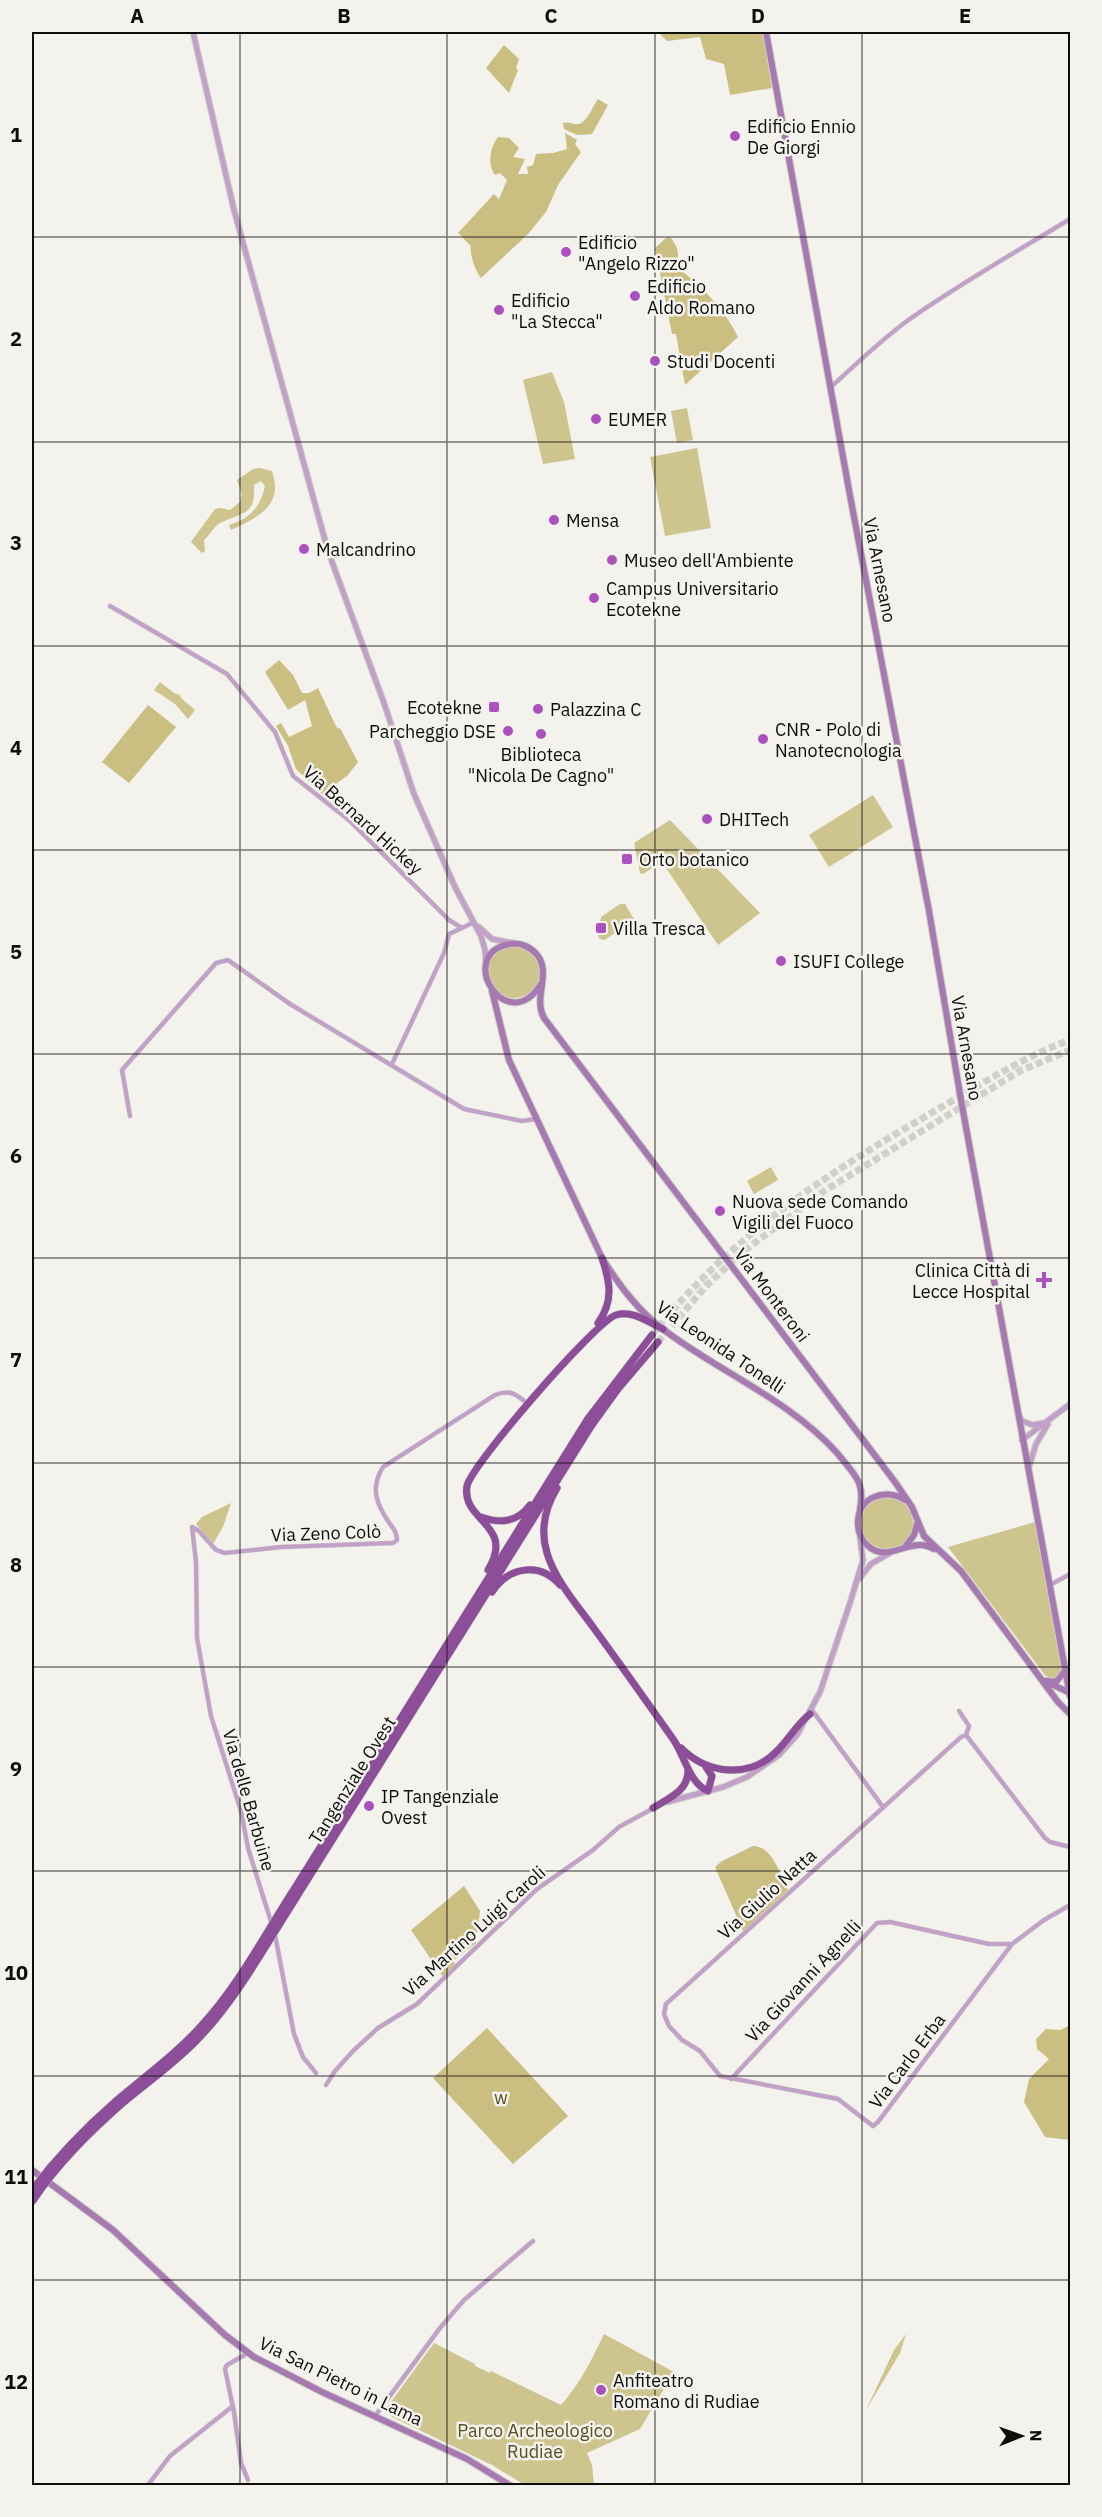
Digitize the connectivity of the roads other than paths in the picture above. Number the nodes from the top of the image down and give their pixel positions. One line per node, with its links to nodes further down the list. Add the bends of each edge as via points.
1 (193, 32): 6 (street, via 236,220 328,551 414,794 455,888)
2 (766, 32): 4 (main road, Via Arnesano)
3 (1071, 219): 4 (street, via 905,322)
4 (831, 388): 22 (main road, Via Arnesano)
5 (110, 606): 7 (street, Via Bernard Hickey, via 227,674 275,732 292,776 350,821 449,920)
6 (475, 923): 7 (street); 8 (street, via 492,939); 9 (street)
7 (462, 928): 12 (street, via 449,934 444,953)
8 (514, 943): 9 (main road, via 496,950); 10 (main road, Via Monteroni, via 528,947 540,959)
9 (486, 966): 11 (main road, via 485,975)
10 (541, 984): 11 (main road, via 523,1000 506,1000); 28 (main road, Via Monteroni, via 544,1018)
11 (492, 991): 14 (main road, Via Leonida Tonelli, via 509,1060)
12 (392, 1064): 13 (street, via 290,1004 235,963 221,960 122,1070); 14 (street, via 470,1112 522,1122)
13 (130, 1116)
14 (537, 1119): 15 (main road, Via Leonida Tonelli)
15 (602, 1258): 16 (main road, Via Leonida Tonelli, via 624,1292); 17 (highway, via 610,1295 608,1307)
16 (663, 1329): 17 (highway, via 628,1314 609,1318); 29 (main road, Via Leonida Tonelli, via 812,1428 856,1477 861,1494)
17 (594, 1330): 20 (highway)
18 (652, 1335): 26 (highway, Tangenziale Ovest, via 606,1393)
19 (658, 1342): 24 (highway, Tangenziale Ovest)
20 (529, 1404): 30 (highway, via 472,1473 467,1487 469,1504); 32 (street, Via Zeno Colò, via 508,1391 495,1395 383,1467 375,1496 398,1537 393,1543 225,1553 216,1550)
21 (1071, 1404): 23 (street)
22 (1018, 1413): 23 (street, via 1022,1421 1033,1425); 25 (main road, Via Arnesano)
23 (1048, 1422): 25 (street); 27 (street)
24 (592, 1425): 40 (highway, via 549,1502 544,1519 547,1554); 42 (highway, Tangenziale Ovest)
25 (1023, 1440): 27 (main road, Via Arnesano)
26 (564, 1457): 30 (highway, via 522,1513 502,1521); 41 (highway, Tangenziale Ovest)
27 (1028, 1473): 38 (main road, Via Arnesano)
28 (909, 1503): 29 (main road, via 897,1495 877,1495); 31 (main road, Via Monteroni)
29 (859, 1515): 33 (main road)
30 (481, 1517): 41 (highway, via 496,1539 495,1556)
31 (917, 1521): 34 (main road, via 914,1536); 36 (main road, Via Monteroni, via 924,1536)
32 (192, 1527): 61 (street, Via delle Barbuine, via 197,1638 211,1716 277,1943 294,2034 303,2057)
33 (859, 1531): 35 (main road, via 871,1548); 39 (street, Via Martino Luigi Caroli, via 863,1560)
34 (903, 1549): 35 (main road); 36 (main road, via 921,1545)
35 (892, 1552): 39 (street, Via Martino Luigi Caroli, via 872,1564)
36 (943, 1553): 44 (main road, Via Monteroni)
37 (1071, 1574): 38 (street)
38 (1049, 1586): 43 (main road, Via Arnesano)
39 (854, 1589): 47 (street, Via Martino Luigi Caroli)
40 (570, 1596): 42 (highway, via 540,1570 512,1573 495,1587); 51 (highway)
41 (453, 1634): 58 (highway, Tangenziale Ovest)
42 (455, 1642): 58 (highway, Tangenziale Ovest)
43 (1064, 1671): 44 (main road, via 1056,1682); 45 (main road)
44 (1044, 1680): 45 (main road, Via Monteroni); 46 (main road, Via Monteroni)
45 (1070, 1695): 46 (main road)
46 (1053, 1696): 49 (main road, Via Monteroni)
47 (811, 1712): 53 (highway, via 777,1752 759,1764 728,1771); 54 (street, Via Martino Luigi Caroli, via 797,1735 772,1760 740,1781); 55 (street)
48 (959, 1712): 50 (street, via 969,1726)
49 (1071, 1714)
50 (966, 1735): 55 (street, Via Giulio Natta); 57 (street, via 1045,1838)
51 (675, 1742): 52 (highway); 53 (highway)
52 (687, 1763): 54 (highway, via 694,1782); 56 (highway, via 688,1774 682,1789)
53 (706, 1767): 54 (highway, via 711,1776)
54 (708, 1791): 56 (street, Via Martino Luigi Caroli)
55 (883, 1807): 62 (street, Via Giulio Natta, via 666,2004 664,2014 675,2034 700,2051 714,2071)
56 (653, 1808): 63 (street, Via Martino Luigi Caroli, via 619,1827 537,1889 417,2004 378,2028 353,2051)
57 (1071, 1847)
58 (294, 1896): 65 (highway, Tangenziale Ovest, bridge, via 201,2027 98,2117); 66 (highway, Tangenziale Ovest, bridge, via 246,1977 214,2021 83,2141)
59 (1071, 1905): 60 (street, Via Carlo Erba)
60 (1011, 1944): 62 (street, Via Giovanni Agnelli, via 997,1945 890,1922 876,1923); 62 (street, Via Carlo Erba, via 876,2125 870,2125 838,2099)
61 (316, 2073)
62 (730, 2079)
63 (326, 2085)
64 (32, 2170): 68 (main road, Via San Pietro in Lama, via 113,2230)
65 (32, 2190)
66 (32, 2202)
67 (533, 2241): 70 (street, via 464,2300)
68 (249, 2353): 69 (street, via 225,2369); 70 (main road, Via San Pietro in Lama)
69 (233, 2406): 71 (street, via 241,2463); 72 (street, via 170,2456)
70 (375, 2416): 73 (main road, Via San Pietro in Lama, via 467,2459)
71 (248, 2480)
72 (147, 2485)
73 (511, 2486)

